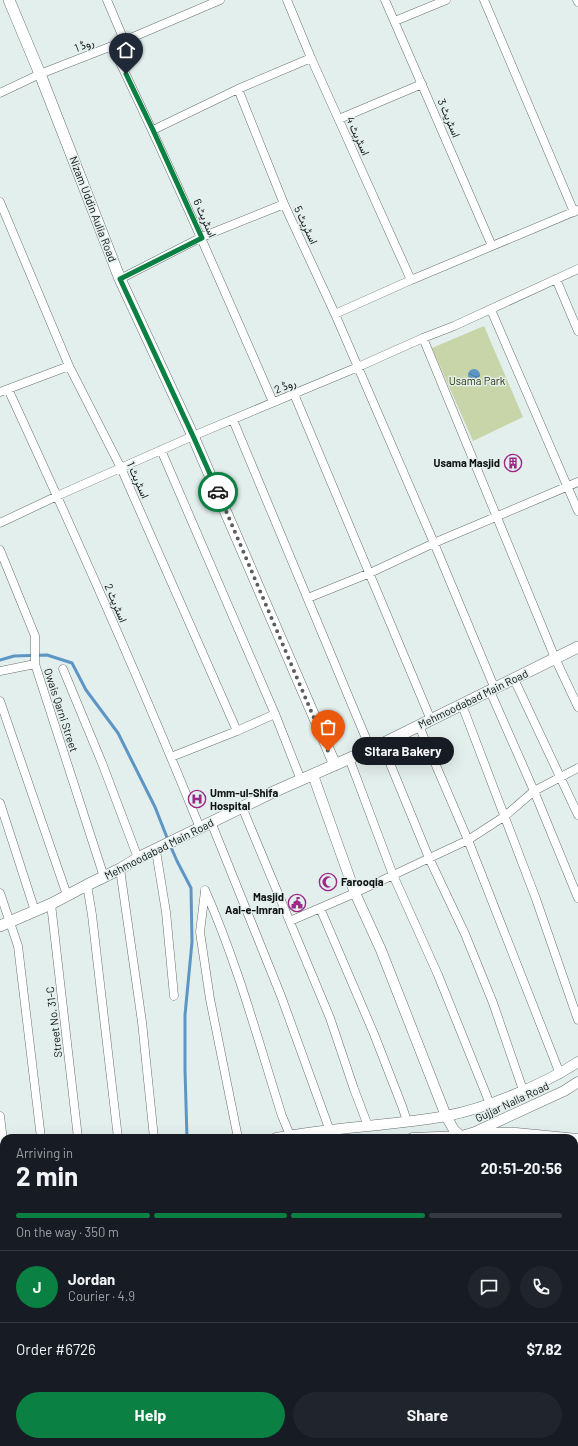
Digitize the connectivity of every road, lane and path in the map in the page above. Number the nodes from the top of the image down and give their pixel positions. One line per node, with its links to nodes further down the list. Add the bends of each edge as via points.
1 (9, 0): 12 (main road, Nizam Uddin Aulia Road)
2 (107, 0): 9 (street)
3 (220, 0): 9 (street, روڈ 1)
4 (287, 0): 11 (street, اسٹریٹ 4)
5 (385, 0): 8 (street, اسٹریٹ 3)
6 (446, 0): 8 (street)
7 (484, 0): 20 (street)
8 (395, 21): 13 (street, اسٹریٹ 3)
9 (124, 40): 10 (street, روڈ 1)
10 (112, 46): 12 (street, روڈ 1); 17 (street, اسٹریٹ 6)
11 (311, 58): 14 (street); 16 (street, اسٹریٹ 4)
12 (40, 74): 15 (street, روڈ 1); 24 (main road, Nizam Uddin Aulia Road)
13 (422, 84): 16 (street); 22 (street, اسٹریٹ 3)
14 (238, 89): 17 (street); 19 (street, اسٹریٹ 5)
15 (0, 93)
16 (339, 119): 26 (street, اسٹریٹ 4)
17 (153, 130): 21 (street, اسٹریٹ 6)
18 (0, 202): 31 (street, اسٹریٹ 1)
19 (284, 204): 21 (street); 28 (street, اسٹریٹ 5)
20 (576, 211): 22 (street)
21 (202, 238): 24 (street); 35 (street, اسٹریٹ 6)
22 (492, 246): 26 (street)
23 (578, 269): 25 (street, روڈ 2)
24 (120, 279): 37 (main road, Nizam Uddin Aulia Road)
25 (556, 279): 27 (street, روڈ 2); 29 (street)
26 (411, 280): 28 (street)
27 (491, 310): 30 (street, روڈ 2); 41 (street)
28 (335, 314): 32 (street, اسٹریٹ 5)
29 (578, 331)
30 (423, 338): 32 (street, روڈ 2); 44 (street)
31 (69, 366): 33 (street); 39 (street, اسٹریٹ 1)
32 (358, 367): 34 (street, روڈ 2); 46 (street, اسٹریٹ 5)
33 (4, 390): 42 (street, اسٹریٹ 2)
34 (294, 394): 35 (street, روڈ 2); 48 (street)
35 (273, 402): 36 (street, روڈ 2)
36 (233, 420): 37 (street, روڈ 2); 49 (street)
37 (193, 436): 38 (street, روڈ 2); 68 (main road, Nizam Uddin Aulia Road)
38 (161, 450): 39 (street, روڈ 2); 60 (street)
39 (121, 468): 42 (street, روڈ 2); 63 (street, اسٹریٹ 1)
40 (578, 482): 41 (street)
41 (568, 487): 43 (street); 44 (street)
42 (58, 496): 45 (street, روڈ 2); 66 (street, اسٹریٹ 2)
43 (578, 511)
44 (496, 517): 46 (street); 51 (street)
45 (0, 523)
46 (434, 543): 48 (street); 56 (street, اسٹریٹ 5)
47 (0, 550): 52 (street, Owais Qarni Street, via 35,636)
48 (370, 572): 49 (street); 61 (street)
49 (308, 598): 65 (street)
50 (578, 646): 51 (main road, Mehmoodabad Main Road)
51 (556, 658): 55 (main road, Mehmoodabad Main Road); 59 (street)
52 (35, 661): 54 (street); 86 (street, Owais Qarni Street)
53 (63, 669): 82 (street)
54 (0, 671)
55 (514, 679): 56 (main road, Mehmoodabad Main Road); 71 (street)
56 (493, 690): 58 (main road, Mehmoodabad Main Road); 73 (street, اسٹریٹ 5)
57 (0, 701): 90 (street)
58 (462, 705): 61 (main road, Mehmoodabad Main Road); 77 (street)
59 (578, 707)
60 (275, 714): 63 (street); 72 (street)
61 (431, 720): 62 (main road, Mehmoodabad Main Road)
62 (419, 726): 64 (main road, Mehmoodabad Main Road); 80 (street)
63 (237, 731): 66 (street)
64 (382, 744): 65 (main road, Mehmoodabad Main Road); 83 (street)
65 (370, 748): 67 (main road, Mehmoodabad Main Road)
66 (171, 757): 79 (street, اسٹریٹ 2)
67 (349, 758): 68 (main road, Mehmoodabad Main Road); 85 (street)
68 (334, 765): 70 (main road, Mehmoodabad Main Road)
69 (578, 768): 71 (street)
70 (313, 776): 72 (main road, Mehmoodabad Main Road); 89 (street)
71 (560, 777): 73 (street); 76 (street)
72 (300, 780): 75 (main road, Mehmoodabad Main Road)
73 (534, 791): 77 (street); 91 (street, اسٹریٹ 5)
74 (0, 803): 94 (street)
75 (242, 807): 78 (main road, Mehmoodabad Main Road); 95 (street)
76 (578, 815)
77 (505, 816): 80 (street); 98 (street)
78 (212, 822): 79 (main road, Mehmoodabad Main Road); 108 (street, via 281,996)
79 (196, 830): 81 (main road, Mehmoodabad Main Road)
80 (468, 840): 83 (street); 100 (street)
81 (158, 849): 82 (main road, Mehmoodabad Main Road); 97 (street)
82 (138, 858): 84 (main road, Mehmoodabad Main Road)
83 (429, 858): 85 (street); 102 (street, via 465,934 493,1003)
84 (120, 869): 86 (main road, Mehmoodabad Main Road); 114 (street, via 142,1022)
85 (393, 875): 89 (street); 103 (street, via 438,975)
86 (104, 877): 87 (main road, Mehmoodabad Main Road)
87 (87, 885): 90 (main road, Mehmoodabad Main Road); 113 (street)
88 (0, 893): 96 (street)
89 (355, 893): 93 (street); 105 (street, via 381,950)
90 (67, 895): 92 (main road, Mehmoodabad Main Road)
91 (578, 898)
92 (51, 904): 94 (main road, Mehmoodabad Main Road); 112 (street, Street No. 31-C)
93 (320, 908): 95 (street); 106 (street, via 374,1034)
94 (35, 910): 96 (main road, Mehmoodabad Main Road)
95 (290, 922): 107 (street, via 330,1018)
96 (5, 924): 111 (street, via 18,946)
97 (174, 996)
98 (578, 1020)
99 (578, 1062): 100 (street)
100 (560, 1074): 102 (street)
101 (578, 1082): 109 (street, Gujjar Nalla Road)
102 (523, 1090): 103 (street)
103 (490, 1104): 105 (street)
104 (0, 1116): 110 (street)
105 (447, 1117): 106 (street); 118 (street)
106 (407, 1121): 107 (street)
107 (368, 1126): 108 (street)
108 (330, 1131): 117 (street)
109 (476, 1132): 119 (street, Gujjar Nalla Road); 120 (street)
110 (2, 1134)
111 (41, 1134)
112 (78, 1134)
113 (118, 1134)
114 (154, 1134)
115 (237, 1134): 116 (street, via 210,999 200,932 205,890)
116 (290, 1134)
117 (300, 1134)
118 (456, 1134)
119 (463, 1134)
120 (537, 1134)

